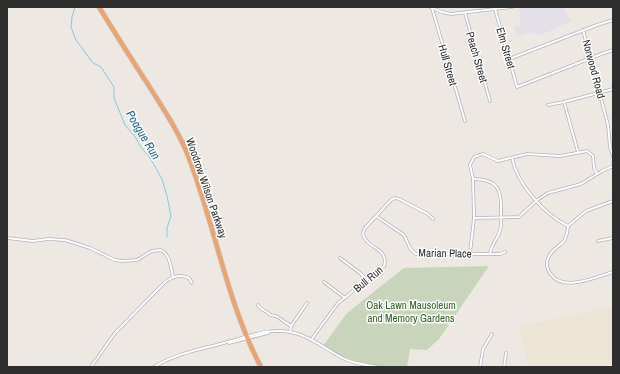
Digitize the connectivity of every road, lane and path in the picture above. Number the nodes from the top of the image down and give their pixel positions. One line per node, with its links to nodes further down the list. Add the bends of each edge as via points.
1 (99, 7): 48 (highway, Woodrow Wilson Parkway, via 183,144)
2 (431, 7): 5 (street, via 448,13); 16 (street, Hull Street)
3 (512, 7): 4 (street)
4 (495, 9): 5 (street); 9 (street, Elm Street)
5 (464, 12): 13 (street, Peach Street)
6 (613, 20): 7 (street)
7 (583, 30): 9 (street); 10 (street, Norwood Road)
8 (613, 50): 10 (street)
9 (509, 59): 10 (street, Elm Street, via 517,87)
10 (591, 59): 12 (street, Norwood Road)
11 (613, 89): 12 (street)
12 (600, 93): 14 (street); 18 (street, Norwood Road)
13 (490, 101)
14 (564, 102): 15 (street); 17 (street)
15 (548, 105)
16 (465, 121)
17 (578, 152): 19 (street, via 560,156 529,154); 21 (street, via 586,151 591,154)
18 (613, 156)
19 (512, 158): 22 (street, via 497,161 483,154 475,156 470,163); 23 (street, via 520,179)
20 (613, 166): 21 (street)
21 (597, 174): 23 (street, via 581,184 550,192)
22 (473, 179): 26 (street); 27 (street, via 486,180 496,186 501,198)
23 (537, 200): 27 (street, via 520,216); 29 (street, via 551,215)
24 (613, 201): 29 (street, via 585,212)
25 (376, 216): 28 (street, Bull Run, via 390,200 397,198); 34 (street, Marian Place, via 403,235 415,254); 39 (street, Bull Run, via 364,230 363,236 383,254 385,262 382,269)
26 (474, 218): 27 (street); 34 (street)
27 (501, 218): 35 (street, via 500,231)
28 (433, 219)
29 (568, 226): 37 (street, via 566,240 548,258 547,266 551,275 560,280 576,283)
30 (7, 238): 38 (street, via 34,241 65,240 122,261 137,260 152,251 161,250 169,260)
31 (613, 238): 32 (street)
32 (598, 241)
33 (506, 252): 35 (street, Marian Place)
34 (470, 253): 35 (street, Marian Place)
35 (490, 253)
36 (340, 258): 39 (street)
37 (613, 272)
38 (173, 277): 41 (street, via 185,276); 51 (street, via 156,290 115,333)
39 (367, 280): 42 (street, Bull Run)
40 (324, 282): 42 (street)
41 (192, 283)
42 (345, 298): 49 (street, Bull Run)
43 (307, 303): 45 (street)
44 (258, 305): 45 (street, via 270,315)
45 (292, 326): 46 (street)
46 (290, 332): 48 (street, via 275,332); 49 (street)
47 (492, 334): 55 (street, via 483,349)
48 (247, 338): 52 (street, via 184,353); 53 (highway, Woodrow Wilson Parkway)
49 (311, 340): 54 (street, via 348,360)
50 (506, 353): 56 (street)
51 (91, 367)
52 (154, 367)
53 (262, 367)
54 (379, 367)
55 (480, 367)
56 (504, 367)

